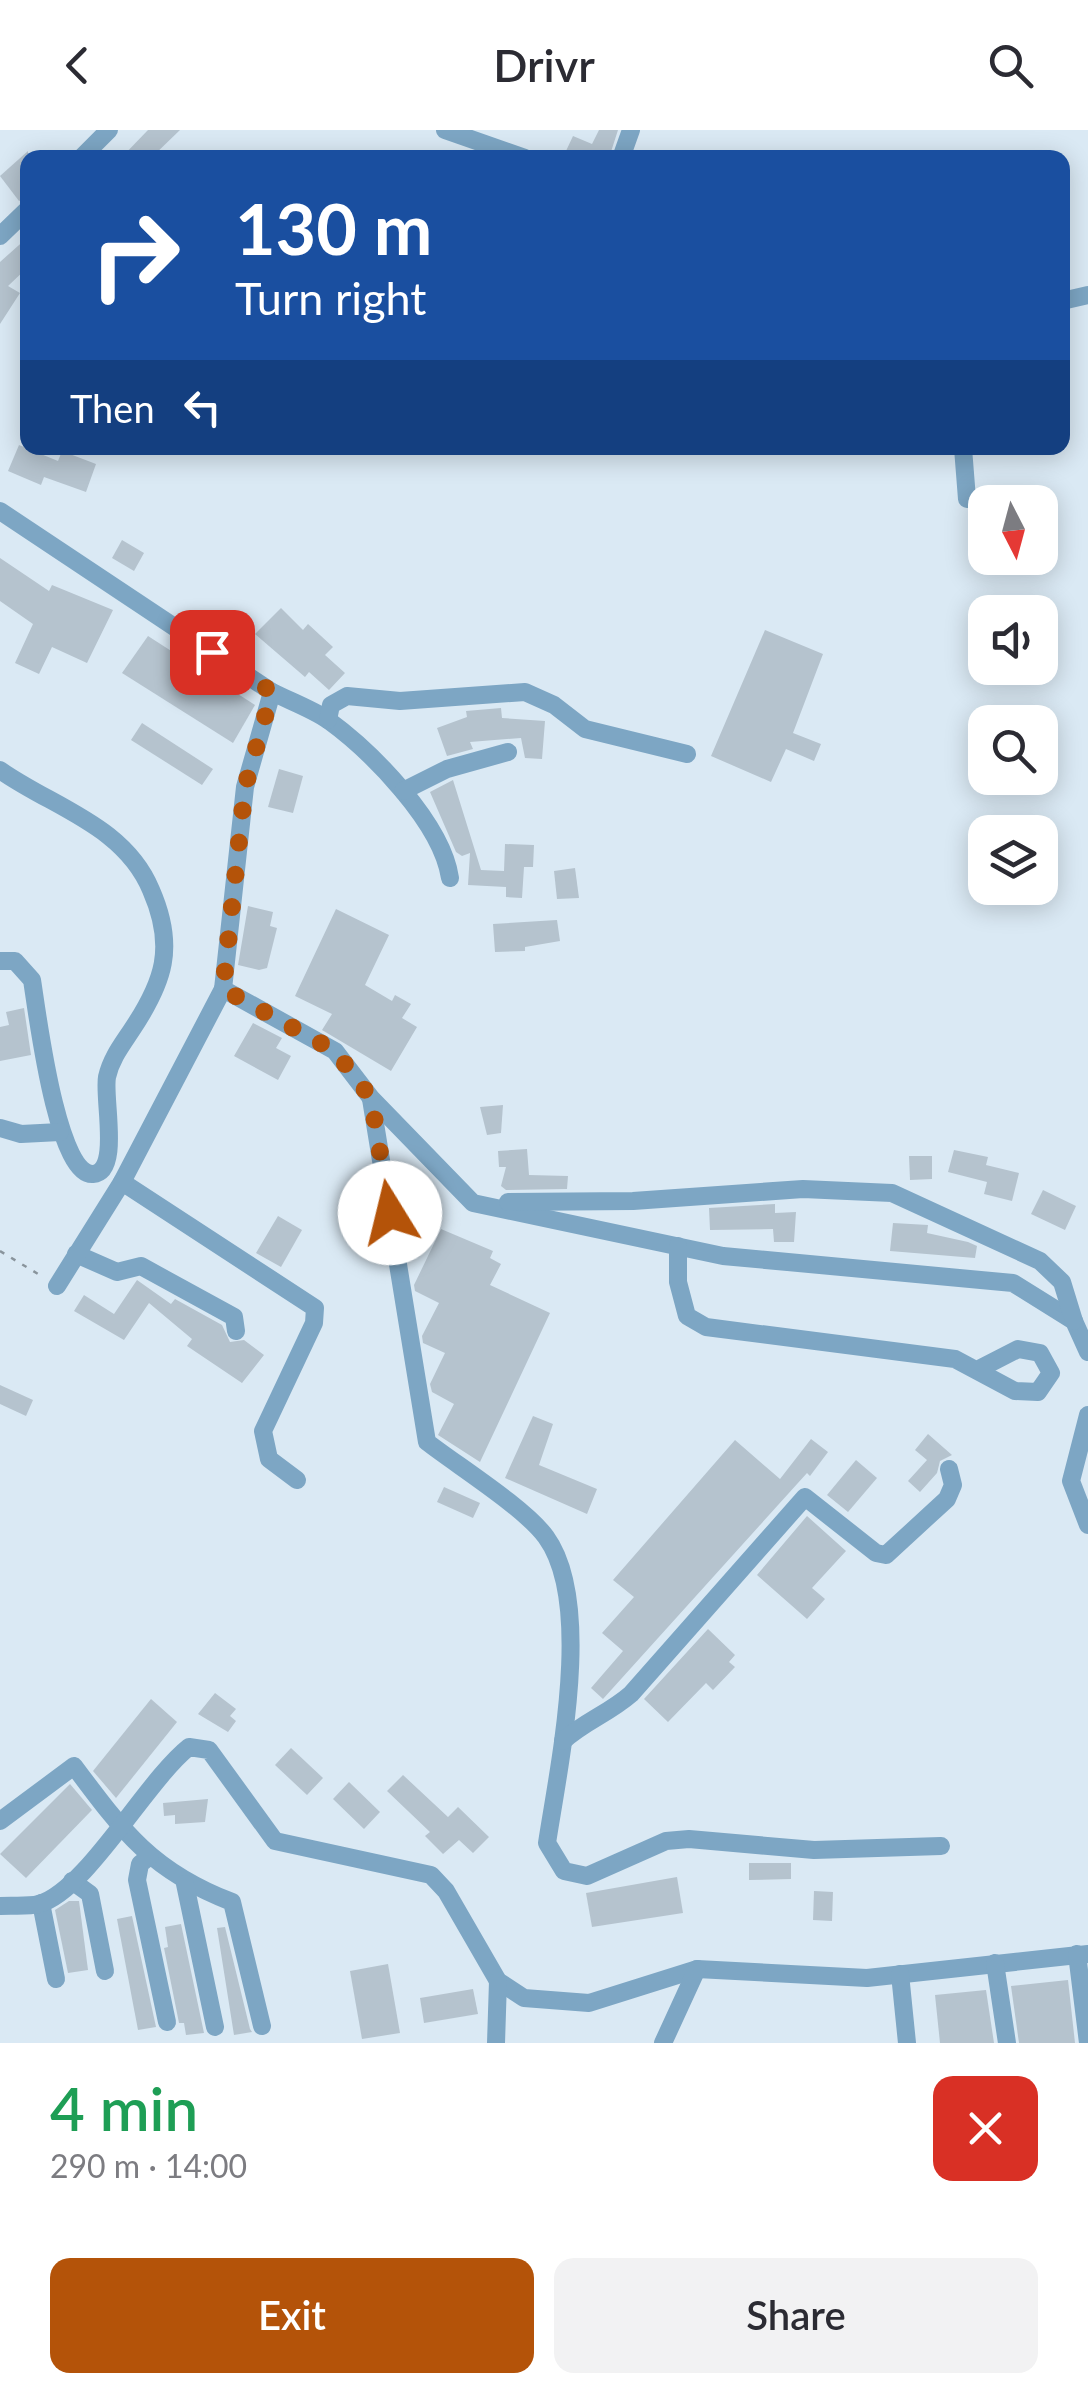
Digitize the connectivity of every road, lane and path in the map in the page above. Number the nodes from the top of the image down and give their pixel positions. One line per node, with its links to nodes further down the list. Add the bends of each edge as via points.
1 (109, 130): 5 (street)
2 (446, 130): 4 (street)
3 (512, 130): 4 (street)
4 (504, 149)
5 (88, 150)
6 (20, 217): 7 (street)
7 (0, 236)
8 (964, 455): 9 (street)
9 (967, 500)
10 (0, 511): 11 (street)
11 (272, 692): 12 (street); 19 (street, via 245,787)
12 (328, 720): 14 (street, via 330,705 346,696 400,701 525,692 585,729); 16 (street)
13 (508, 752): 16 (street, via 447,769)
14 (686, 754)
15 (0, 770): 22 (street, via 124,848 151,888 164,936 156,995 112,1060 106,1082 110,1158 103,1170 79,1171)
16 (404, 791): 17 (street, via 446,856)
17 (450, 878)
18 (0, 962): 22 (street, via 15,961 32,980)
19 (223, 989): 20 (street, via 335,1051); 23 (street)
20 (371, 1098): 24 (street); 37 (street, via 427,1442 544,1533 562,1563 571,1645)
21 (0, 1128): 22 (street)
22 (60, 1132)
23 (122, 1182): 27 (street); 35 (street, via 315,1308 264,1432 269,1458)
24 (473, 1203): 25 (street); 29 (street, via 633,1202 803,1189 892,1193 1040,1261 1062,1282)
25 (678, 1246): 29 (street, via 1013,1283); 32 (street, via 687,1316 706,1327 955,1359)
26 (0, 1252): 28 (path)
27 (76, 1254): 28 (street); 30 (street, via 117,1272 141,1266 174,1280 234,1316)
28 (57, 1286)
29 (1074, 1321): 31 (street)
30 (236, 1331)
31 (1088, 1352)
32 (977, 1370)
33 (1088, 1415): 36 (street, via 1072,1481)
34 (949, 1469): 37 (street, via 953,1485 947,1499 886,1555 806,1497 631,1694)
35 (297, 1480)
36 (1088, 1524)
37 (563, 1742): 40 (street, via 547,1843 564,1871 587,1876 666,1841 688,1839 814,1850)
38 (0, 1822): 39 (street, via 74,1766)
39 (119, 1827): 41 (street); 42 (street); 52 (street, via 164,1766 189,1747 209,1750 275,1842 431,1875)
40 (941, 1846)
41 (150, 1856): 43 (street); 53 (street, via 137,1880)
42 (72, 1882): 44 (street); 49 (street, via 90,1894)
43 (185, 1884): 54 (street, via 232,1902); 55 (street)
44 (41, 1904): 45 (street); 51 (street)
45 (0, 1906)
46 (1082, 1954): 47 (street); 60 (street)
47 (995, 1963): 50 (street); 59 (street)
48 (697, 1969): 50 (street); 52 (street, via 589,2003 524,1998); 57 (street)
49 (105, 1971)
50 (900, 1974): 58 (street)
51 (56, 1979)
52 (498, 1982): 56 (street)
53 (167, 2022)
54 (262, 2026)
55 (215, 2027)
56 (496, 2043)
57 (662, 2043)
58 (907, 2043)
59 (1007, 2043)
60 (1088, 2043)

